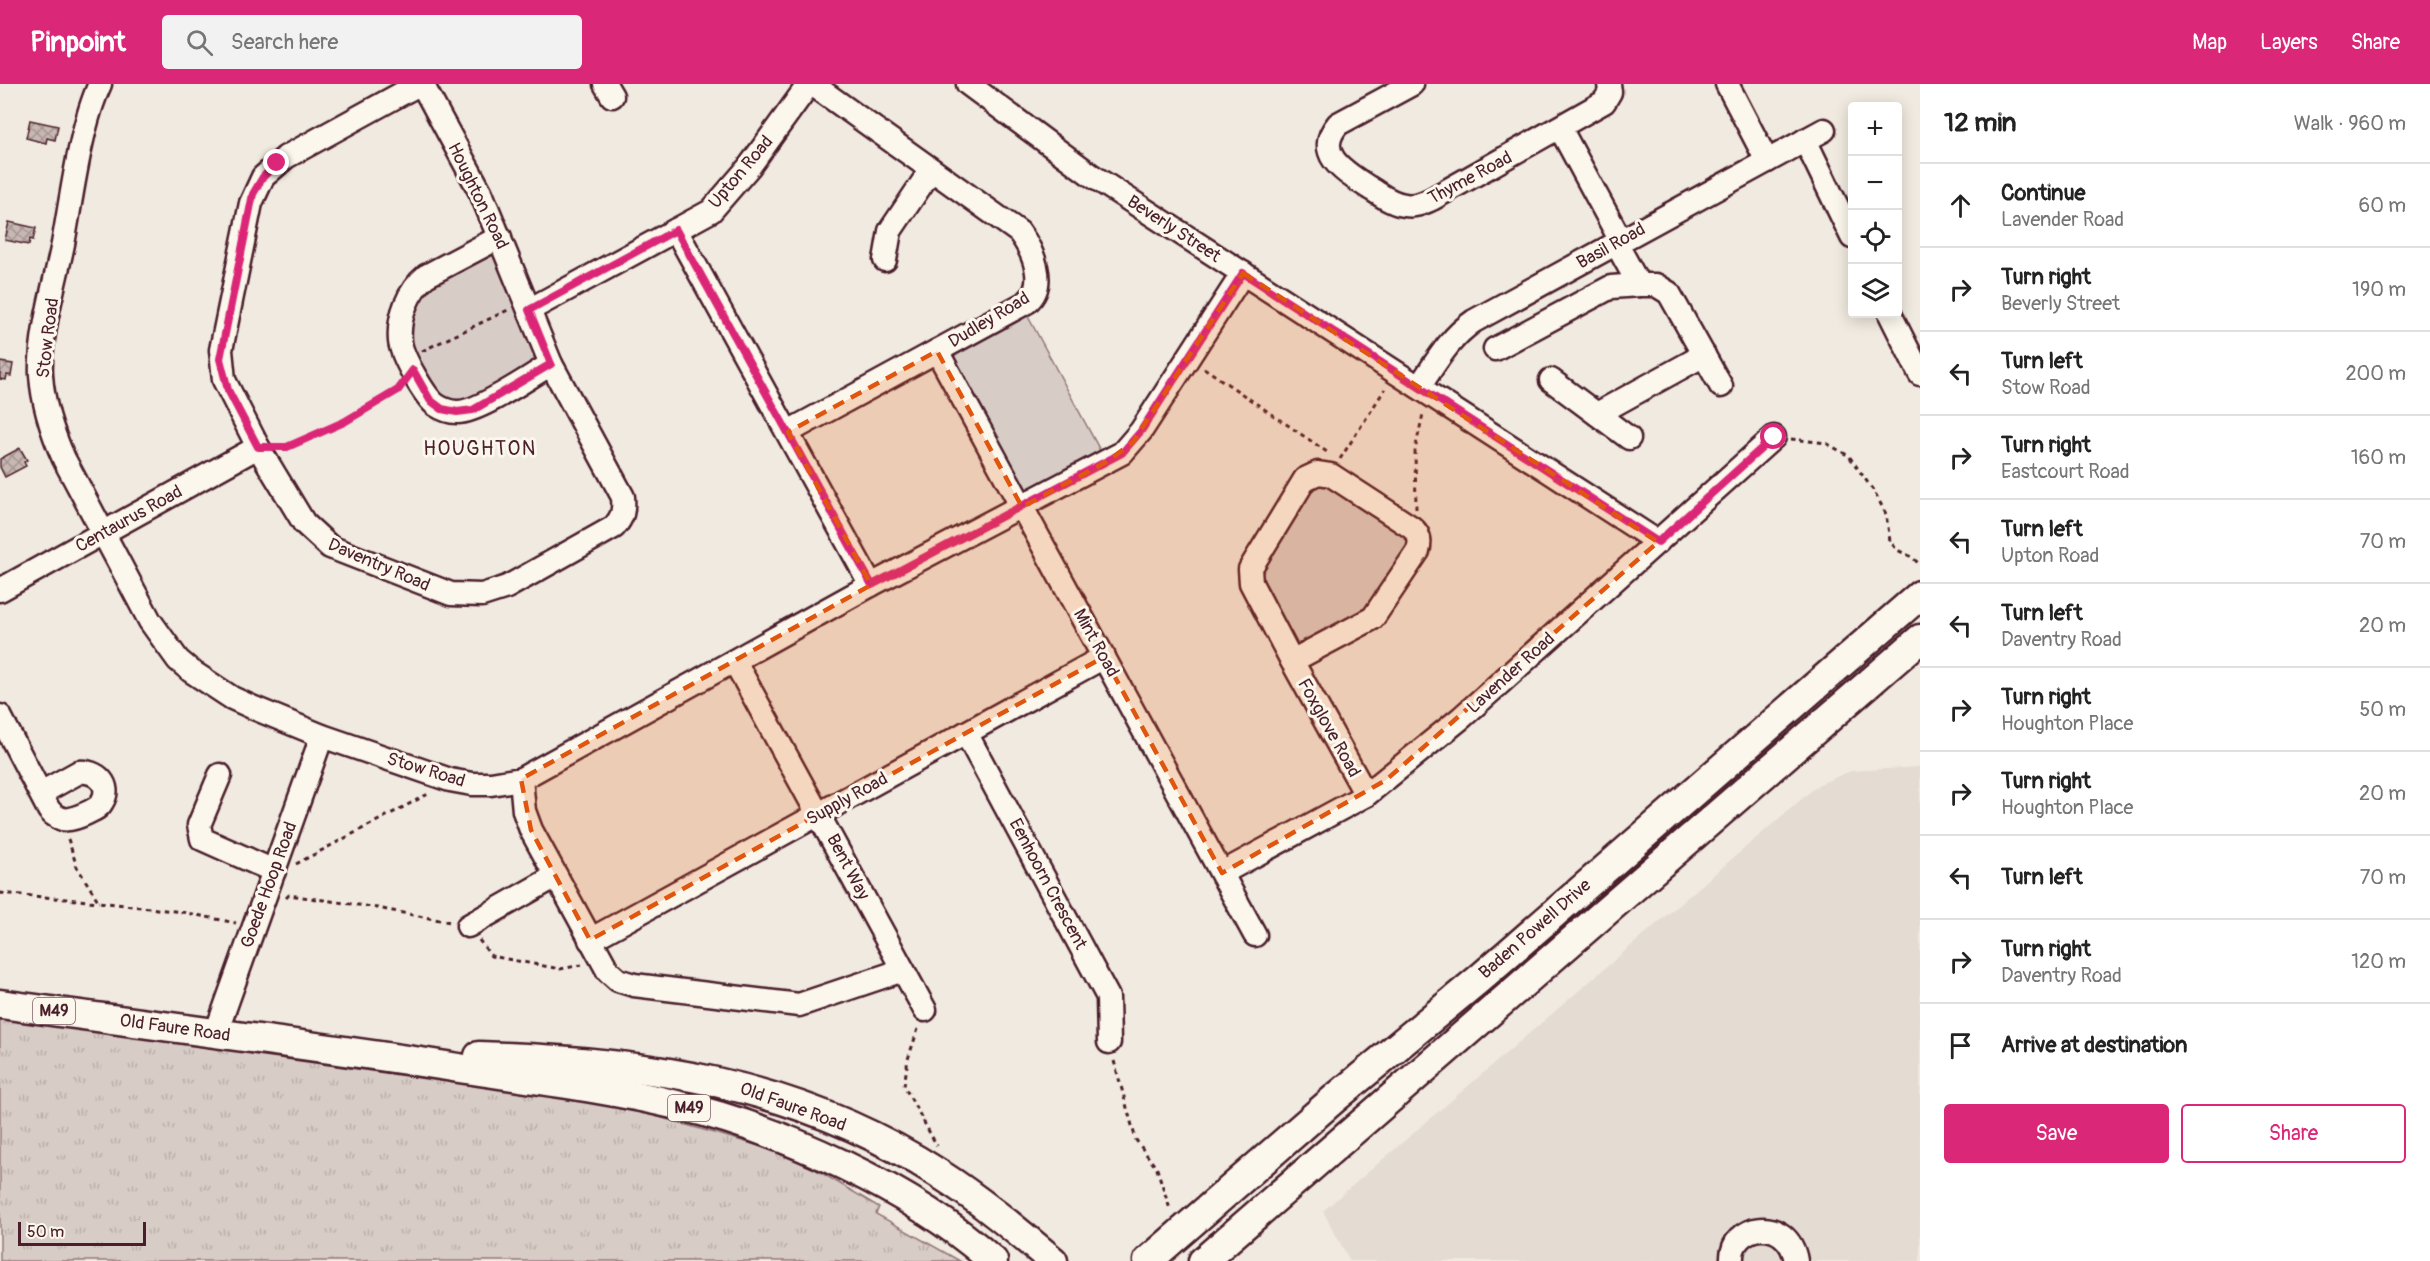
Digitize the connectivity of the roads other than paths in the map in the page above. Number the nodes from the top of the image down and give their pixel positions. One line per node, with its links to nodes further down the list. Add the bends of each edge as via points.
1 (100, 84): 34 (street, Stow Road, via 87,123 45,333 41,373 52,432)
2 (421, 84): 13 (street, Houghton Road, via 481,193); 32 (street, Daventry Road, via 277,163 253,194 220,359 228,390)
3 (810, 84): 10 (street, Dudley Road); 12 (street, Upton Road, via 726,196 711,211)
4 (968, 84): 16 (street, Beverly Street, via 1091,175)
5 (1412, 84): 8 (street, Thyme Road, via 1330,132 1328,144 1339,169 1392,202 1406,206 1426,202)
6 (1609, 84): 8 (street, Thyme Road, via 1610,92 1604,102)
7 (1727, 84): 9 (street)
8 (1560, 128): 14 (street)
9 (1767, 161): 11 (street, Basil Road, via 1814,135); 14 (street, Basil Road)
10 (931, 170): 15 (street, via 890,231); 21 (street, Dudley Road, via 1019,232 1032,253 1038,278 1035,293 1027,302)
11 (1848, 226)
12 (676, 230): 18 (street, Upton Road); 29 (street)
13 (500, 237): 18 (street, Houghton Road); 23 (street, via 426,276 412,290 404,309 401,347 414,363 430,400 442,409 457,412 473,410)
14 (1618, 242): 17 (street); 27 (street, Basil Road, via 1461,330)
15 (885, 260)
16 (1243, 273): 27 (street, Beverly Street); 33 (street, Stow Road, via 1141,431 1122,453)
17 (1639, 285): 20 (street, via 1611,287); 22 (street, via 1656,285 1669,293)
18 (522, 308): 23 (street, Daventry Road)
19 (1892, 318): 24 (street)
20 (1495, 350)
21 (937, 351): 29 (street, Dudley Road); 33 (street, Mint Road)
22 (1704, 355): 26 (street); 28 (street)
23 (551, 364): 32 (street, Daventry Road, via 623,496 622,518 614,527 494,593 451,594 330,548 304,523)
24 (1920, 374)
25 (1551, 380): 28 (street)
26 (1721, 386)
27 (1426, 392): 35 (street, Beverly Street)
28 (1597, 414): 31 (street)
29 (788, 432): 36 (street)
30 (1774, 437): 35 (street, Lavender Road)
31 (1629, 438)
32 (258, 447): 34 (street, Centaurus Road)
33 (1022, 507): 36 (street, Stow Road); 40 (street, Mint Road)
34 (104, 534): 37 (street, Centaurus Road); 45 (street, Stow Road, via 150,621 178,660 232,698)
35 (1658, 542): 49 (street, Lavender Road, via 1461,718)
36 (872, 585): 42 (street, Stow Road)
37 (0, 590)
38 (1920, 595): 65 (main road, Baden Powell Drive)
39 (1920, 639): 66 (main road, Baden Powell Drive)
40 (1104, 657): 44 (street, Supply Road); 52 (street, Mint Road)
41 (1292, 661): 41 (street, Foxglove Road, via 1250,576 1253,562 1305,479 1318,473 1331,475 1412,527 1420,538 1418,551 1373,618); 49 (street, Foxglove Road)
42 (735, 662): 47 (street, Stow Road); 50 (street, Bent Way)
43 (2, 724): 48 (street)
44 (966, 733): 50 (street, Supply Road); 61 (street, Eenhoorn Crescent, via 1108,998)
45 (322, 736): 47 (street, Stow Road, via 450,780 491,784); 51 (street, Goede Hoop Road)
46 (220, 775): 51 (street, via 200,825 202,839)
47 (521, 779): 53 (street, via 524,811)
48 (40, 793)
49 (1366, 795): 52 (street, Lavender Road)
50 (819, 814): 56 (street, Supply Road); 57 (street, Bent Way)
51 (274, 871): 60 (street, Goede Hoop Road)
52 (1221, 873): 55 (street, Mint Road)
53 (556, 876): 54 (street); 56 (street)
54 (468, 926)
55 (1255, 935)
56 (590, 940): 57 (street, via 612,976 625,984 788,1005 807,1004)
57 (903, 970): 59 (street, Bent Way)
58 (0, 1004): 60 (main road, Old Faure Road / M49)
59 (925, 1010)
60 (216, 1033): 62 (main road, Old Faure Road / M49)
61 (1108, 1042)
62 (351, 1052): 63 (main road, Old Faure Road / M49, via 596,1089 678,1105 749,1126 803,1147 911,1202 970,1240); 64 (main road, Old Faure Road / M49, via 596,1063 682,1073 758,1091 882,1142 937,1172 995,1212)
63 (993, 1261)
64 (1053, 1261)
65 (1148, 1261)
66 (1203, 1261)
67 (1732, 1261): 68 (street, via 1737,1243 1760,1228 1786,1237)
68 (1796, 1261)

